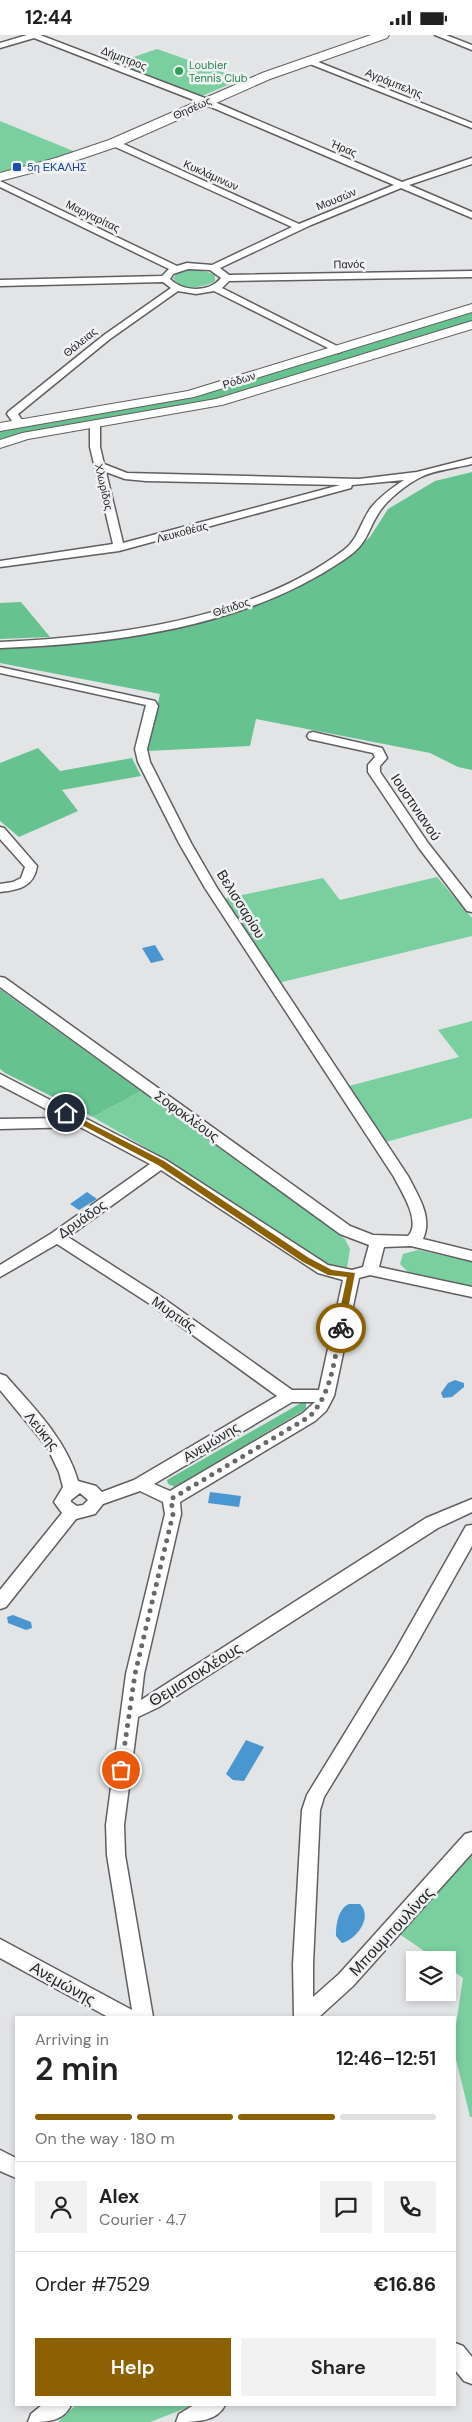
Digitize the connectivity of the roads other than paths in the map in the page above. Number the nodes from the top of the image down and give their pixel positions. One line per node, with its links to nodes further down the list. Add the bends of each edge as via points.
1 (34, 35): 4 (street); 7 (street, Δήμητρος)
2 (383, 35): 6 (main road, Θησέως)
3 (438, 35): 5 (street)
4 (0, 46)
5 (472, 47)
6 (308, 60): 7 (main road, Θησέως); 8 (street, Αγράμπελης)
7 (207, 102): 9 (main road, Θησέως); 13 (street, Ήρας)
8 (472, 126)
9 (114, 143): 11 (main road, Θησέως); 15 (street, Κυκλάμινων)
10 (472, 161): 13 (street, Μουσών)
11 (0, 177)
12 (0, 184): 17 (street, Μαργαρίτας)
13 (401, 185): 14 (street, Ήρας); 15 (street, Μουσών)
14 (472, 215)
15 (298, 227): 16 (street, Μουσών)
16 (213, 268): 17 (street, via 187,266); 19 (street)
17 (176, 269): 20 (street, via 169,271)
18 (472, 274): 19 (street, Πανός)
19 (226, 278): 22 (street)
20 (165, 279): 21 (street); 23 (street)
21 (0, 283)
22 (215, 287): 23 (street, via 189,291); 26 (street)
23 (177, 288): 28 (street, Θάλειας, via 107,337)
24 (472, 308): 26 (street, Ρόδων)
25 (472, 325): 29 (street, Ρόδων, via 218,402)
26 (338, 350): 28 (street, Ρόδων, via 190,394)
27 (0, 413): 28 (street)
28 (15, 418): 30 (street, Ρόδων)
29 (95, 425): 31 (street, Ρόδων, via 26,435); 33 (street, Χλωρίδος)
30 (0, 427)
31 (0, 444)
32 (472, 461): 34 (street, Θέτιδος)
33 (99, 466): 35 (street, Θέτιδος, via 146,478); 36 (street, Χλωρίδος)
34 (417, 475): 35 (street, Θέτιδος); 38 (street, Θέτιδος, via 380,504 360,540 341,557 310,576 266,595 218,612 148,630 77,641)
35 (359, 481): 36 (street, Λευκοθέας)
36 (119, 548): 37 (street, Λευκοθέας)
37 (0, 564)
38 (0, 645)
39 (0, 669): 51 (street, Βελισσαρίου, via 151,703 141,749 144,762 211,889 401,1176 420,1220 417,1237)
40 (313, 736): 43 (street, Ιουστινιανού, via 370,748 381,755 374,765 374,772 422,845)
41 (0, 831): 42 (street, via 32,866 25,882)
42 (0, 888)
43 (472, 908)
44 (0, 981): 50 (street, Σοφοκλέους, via 345,1230)
45 (0, 1079): 46 (street)
46 (82, 1122): 47 (street); 48 (street)
47 (0, 1124)
48 (161, 1163): 49 (street, Δρυάδος); 55 (street, via 306,1260 331,1273)
49 (57, 1237): 54 (street, Δρυάδος); 58 (street, Μυρτιάς, via 155,1300)
50 (378, 1241): 51 (street, Σοφοκλέους); 53 (street)
51 (410, 1241): 52 (street, Σοφοκλέους)
52 (472, 1256)
53 (370, 1270): 55 (street); 56 (street)
54 (0, 1272)
55 (352, 1275): 59 (street)
56 (472, 1292)
57 (0, 1380): 61 (street, Λεύκης, via 56,1445)
58 (289, 1396): 59 (street); 60 (street, Ανεμώνης)
59 (326, 1396): 63 (street, via 309,1417)
60 (140, 1484): 62 (street, Ανεμώνης); 63 (street)
61 (72, 1489): 62 (street, via 88,1488); 65 (street, via 62,1501)
62 (97, 1499): 65 (street, via 89,1511)
63 (171, 1499): 68 (street, via 173,1514 135,1674)
64 (472, 1505): 68 (street, Θεμιστοκλέους, via 432,1523 154,1702)
65 (72, 1512): 67 (street)
66 (472, 1531): 73 (street, via 400,1658 316,1795 311,1810 304,1944)
67 (0, 1602)
68 (129, 1713): 72 (street, via 118,1789 115,1847)
69 (472, 1840): 74 (street, Μπουμπουλίνας, via 346,1980)
70 (0, 1948): 71 (street, Ανεμώνης)
71 (124, 2016)
72 (143, 2016)
73 (305, 2016)
74 (306, 2016)
75 (0, 2160): 76 (street)
76 (15, 2168)
77 (456, 2355): 78 (street)
78 (472, 2373)
79 (59, 2406): 81 (street)
80 (212, 2406): 82 (street)
81 (39, 2422)
82 (186, 2422)

